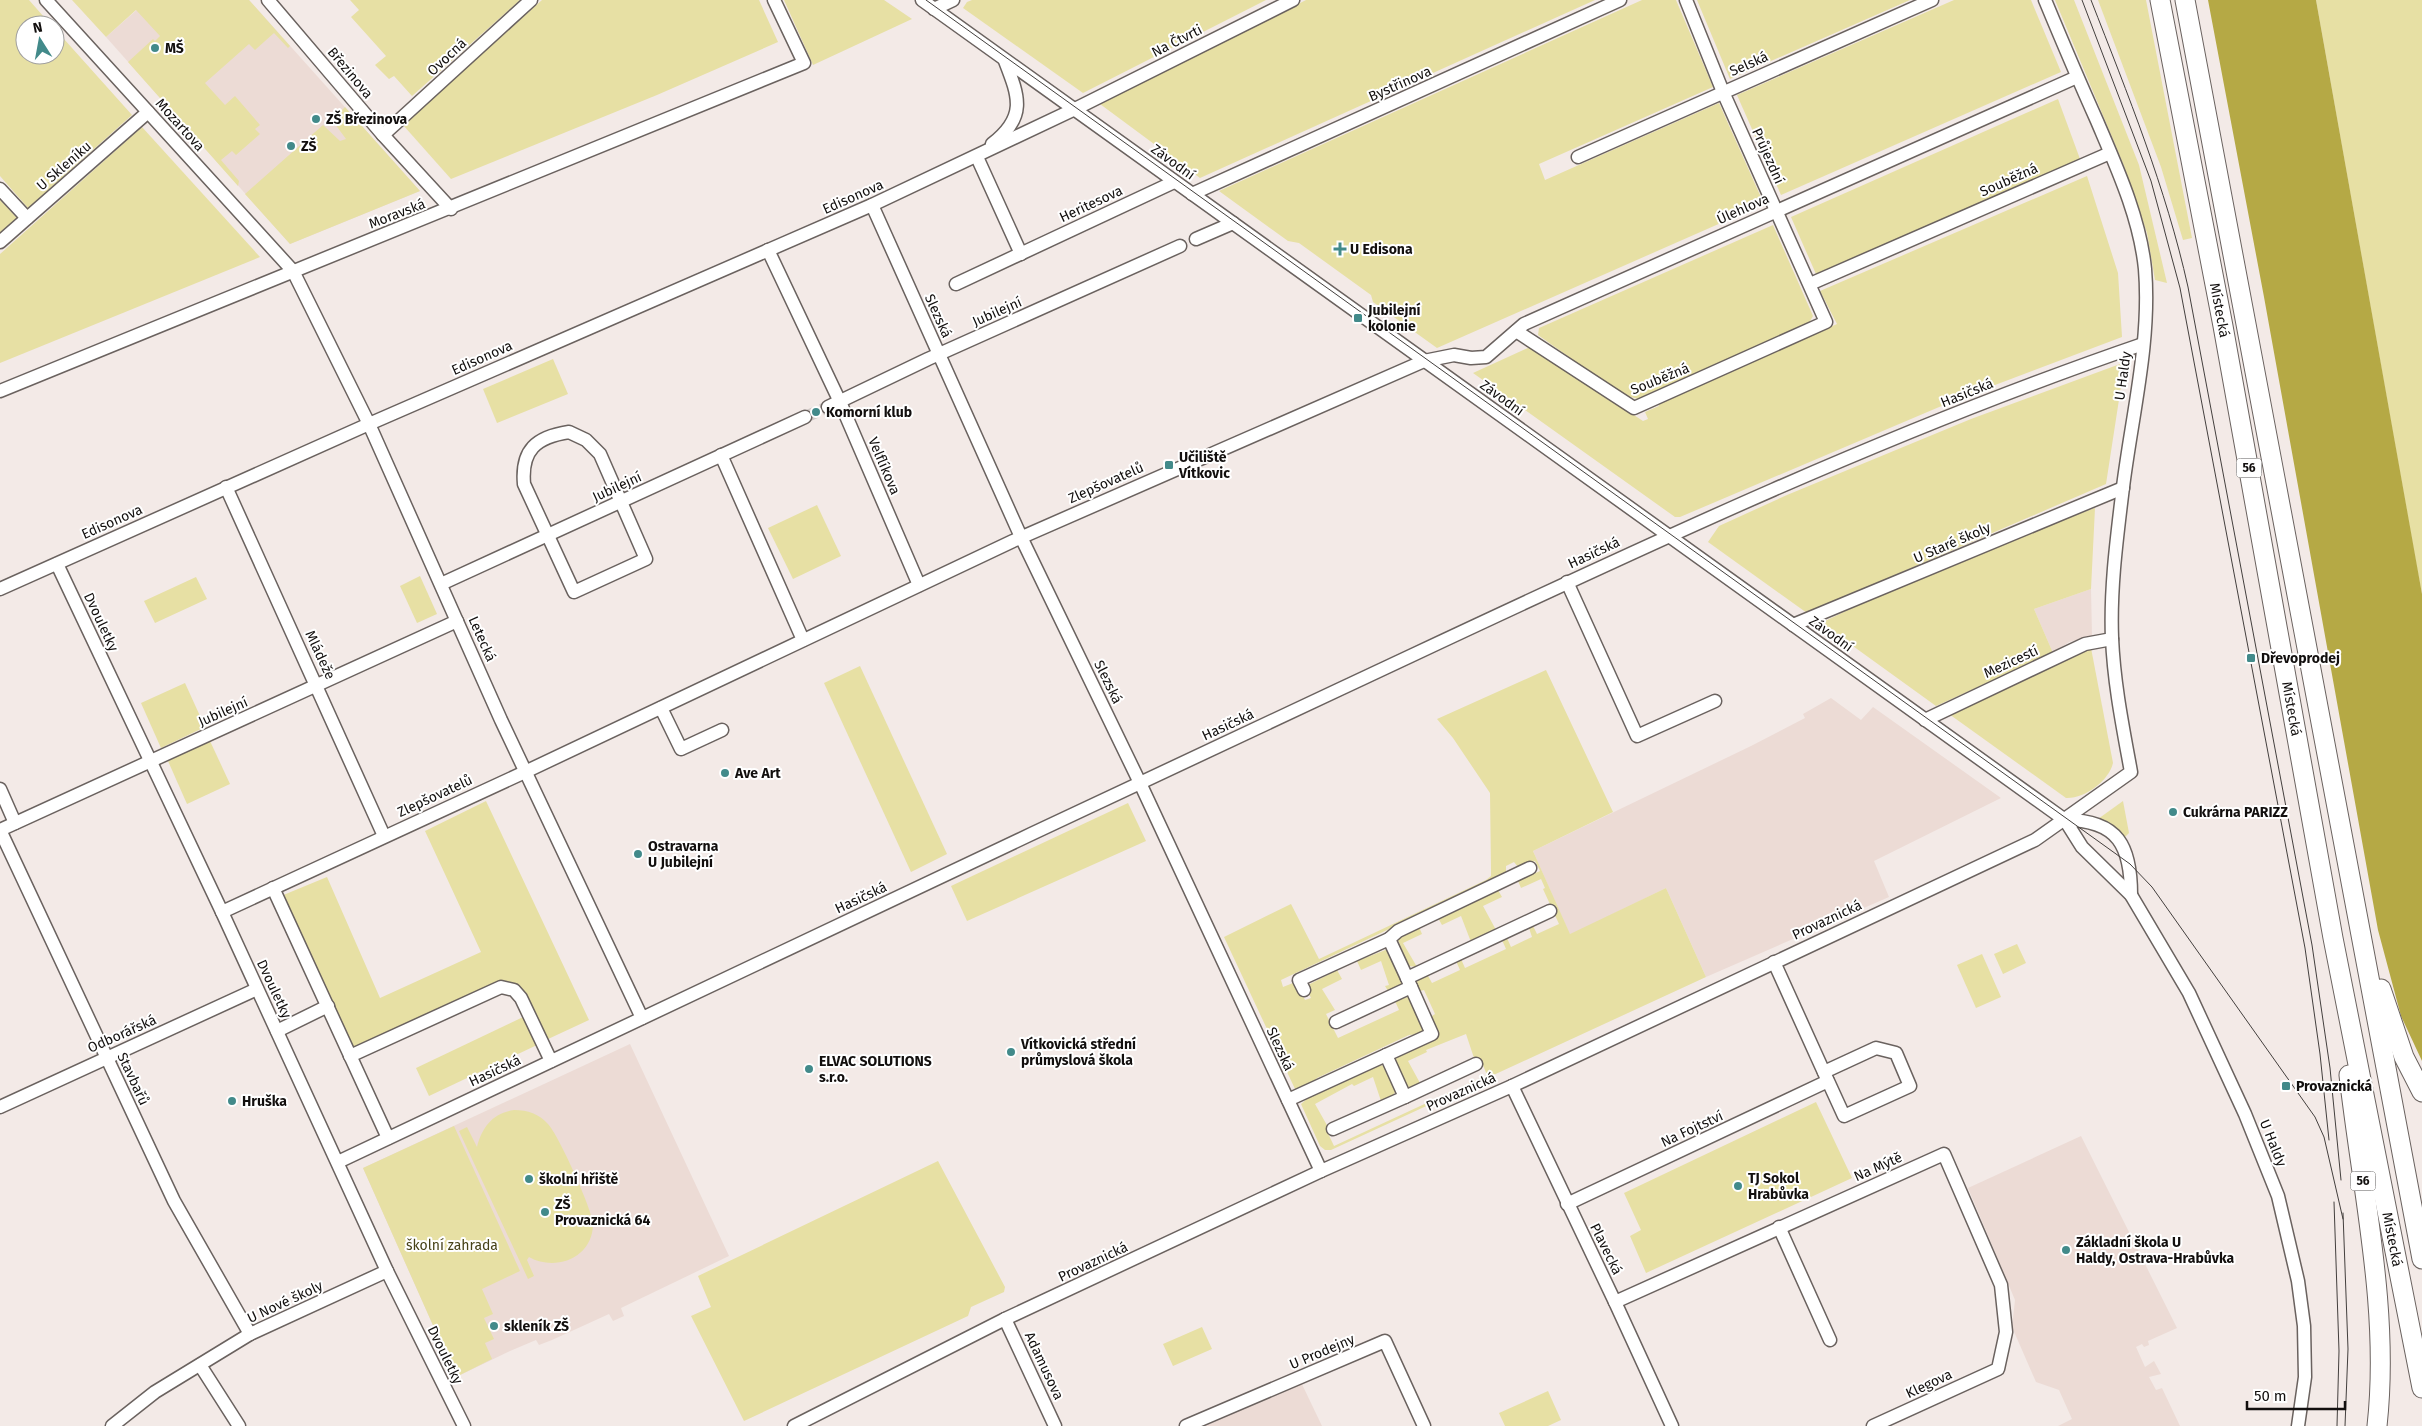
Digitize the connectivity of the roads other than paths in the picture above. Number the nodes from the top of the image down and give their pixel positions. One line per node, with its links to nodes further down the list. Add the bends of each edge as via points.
1 (531, 0): 20 (street, Ovocná)
2 (774, 0): 28 (street, Moravská, via 804,63)
3 (922, 0): 14 (street, Závodní)
4 (953, 0): 14 (street)
5 (1293, 0): 18 (street, Na Čtvrti)
6 (1620, 0): 26 (street, Bystřinova)
7 (1686, 0): 17 (street, Průjezdní)
8 (1932, 0): 17 (street, Selská)
9 (2045, 0): 16 (street, U Haldy)
10 (2160, 0): 86 (highway, Místecká / 56)
11 (2185, 0): 85 (highway, Místecká / 56)
12 (271, 1): 20 (street, Březinova)
13 (54, 3): 19 (street, Mozartova)
14 (934, 9): 15 (street, Závodní)
15 (1005, 60): 18 (street, Závodní); 22 (street, Edisonova, via 1015,86 1018,109 1003,136)
16 (2077, 77): 21 (street, U Haldy); 29 (street, Úlehlova)
17 (1723, 92): 23 (street, Selská); 29 (street, Průjezdní)
18 (1074, 110): 22 (street, Edisonova); 24 (street, Závodní)
19 (148, 112): 30 (street, U Skleníku); 37 (street, Mozartova)
20 (384, 135): 28 (street, Březinova)
21 (2110, 153): 39 (street, Souběžná); 42 (street, U Haldy, via 2130,206 2142,251 2146,288)
22 (977, 157): 27 (street, Edisonova); 36 (street)
23 (1578, 157)
24 (1174, 182): 26 (street, Závodní); 36 (street, Heritesova)
25 (0, 189): 30 (street)
26 (1192, 194): 31 (street, Závodní)
27 (872, 205): 35 (street, Edisonova); 43 (street, Slezská)
28 (451, 209): 37 (street, Moravská)
29 (1776, 211): 39 (street, Průjezdní); 41 (street, Úlehlova, via 1524,324)
30 (27, 218): 33 (street, U Skleníku)
31 (1232, 223): 32 (street); 44 (street, Závodní)
32 (1196, 240)
33 (0, 242)
34 (1180, 246): 43 (street, Jubilejní)
35 (768, 250): 46 (street, Velflíkova); 49 (street, Edisonova)
36 (1021, 254): 38 (street, Heritesova)
37 (293, 271): 45 (street, Moravská); 49 (street, Letecká)
38 (956, 284)
39 (1810, 284): 40 (street, Průjezdní)
40 (1826, 322): 41 (street, Souběžná, via 1634,408)
41 (1516, 331): 44 (street, Úlehlova, via 1486,357 1454,355)
42 (2143, 344): 52 (street, U Haldy); 55 (street, Hasičská, via 1961,411)
43 (938, 355): 46 (street, Jubilejní); 56 (street, Slezská)
44 (1424, 361): 55 (street, Závodní); 56 (street, Zlepšovatelů)
45 (0, 391)
46 (840, 402): 47 (street, Jubilejní); 60 (street, Velflíkova)
47 (828, 407)
48 (805, 417): 50 (street, Jubilejní)
49 (369, 424): 51 (street, Edisonova); 59 (street, Letecká)
50 (721, 455): 53 (street, Jubilejní); 65 (street)
51 (226, 488): 57 (street, Edisonova); 66 (street, Mládeže)
52 (2123, 488): 63 (street, U Staré školy); 64 (street, U Haldy, via 2112,594)
53 (622, 501): 54 (street, Jubilejní); 54 (street, via 646,559 592,584 574,592); 54 (street, via 600,454 586,440 569,432 551,434 528,453 522,469 524,484)
54 (547, 535): 59 (street, Jubilejní)
55 (1668, 536): 58 (street, Hasičská); 63 (street, Závodní)
56 (1021, 537): 60 (street, Zlepšovatelů); 74 (street, Slezská)
57 (57, 564): 61 (street, Edisonova); 71 (street, Dvouletky)
58 (1567, 582): 67 (street, via 1637,736); 74 (street, Hasičská)
59 (440, 584): 62 (street, Letecká)
60 (919, 586): 65 (street, Zlepšovatelů)
61 (0, 588)
62 (458, 621): 66 (street, Jubilejní); 72 (street, Letecká)
63 (1793, 625): 69 (street, Závodní)
64 (2112, 639): 69 (street, Mezicestí, via 2085,644); 73 (street, U Haldy, via 2117,699)
65 (804, 640): 68 (street, Zlepšovatelů)
66 (318, 686): 71 (street, Jubilejní); 79 (street, Mládeže)
67 (1715, 701)
68 (661, 708): 70 (street, via 681,749); 72 (street, Zlepšovatelů)
69 (1925, 720): 76 (street, Závodní)
70 (722, 730)
71 (150, 762): 77 (street, Jubilejní); 84 (street, Dvouletky)
72 (525, 772): 79 (street, Zlepšovatelů); 93 (street, Letecká)
73 (2131, 772): 76 (street, Provaznická)
74 (1140, 782): 93 (street, Hasičská); 105 (street, Slezská)
75 (0, 789): 77 (street)
76 (2065, 820): 82 (street, U Haldy, via 2082,847); 82 (street, U Haldy, via 2091,821 2120,841 2130,864); 88 (street, Provaznická, via 2034,840)
77 (15, 823): 78 (street, Jubilejní)
78 (0, 830): 98 (street, Stavbařů)
79 (384, 836): 81 (street, Zlepšovatelů)
80 (1530, 868): 87 (street, via 1398,931)
81 (273, 888): 84 (street, Zlepšovatelů); 92 (street)
82 (2131, 895): 131 (street, U Haldy, via 2189,993 2245,1114 2278,1196 2298,1281 2304,1326 2305,1377)
83 (1550, 911): 89 (street)
84 (222, 912): 90 (street, Dvouletky)
85 (2359, 927): 103 (highway, 56, via 2404,1056); 113 (highway, Místecká / 56)
86 (2333, 938): 121 (highway, Místecká / 56); 132 (highway, 56, via 2377,1304 2380,1369)
87 (1389, 939): 89 (street); 91 (street, via 1299,980)
88 (1774, 962): 101 (street); 102 (street, Provaznická)
89 (1409, 982): 94 (street); 96 (street, via 1432,1034)
90 (258, 990): 95 (street, Dvouletky); 98 (street, Odborářská)
91 (1304, 990)
92 (328, 1006): 95 (street); 97 (street)
93 (642, 1018): 99 (street, Hasičská)
94 (1336, 1022)
95 (277, 1031): 109 (street, Dvouletky)
96 (1386, 1055): 104 (street); 105 (street)
97 (350, 1056): 99 (street, via 501,987 514,990 521,998); 108 (street)
98 (107, 1058): 106 (street, Odborářská); 117 (street, Stavbařů, via 174,1200)
99 (552, 1061): 108 (street, Hasičská)
100 (1476, 1064): 104 (street)
101 (1826, 1076): 101 (street, Na Fojtství, via 1844,1116 1910,1086 1896,1053 1876,1048); 111 (street, Na Fojtství)
102 (1512, 1086): 110 (street, Provaznická); 111 (street, Plavecká)
103 (2422, 1092)
104 (1405, 1097): 107 (street)
105 (1288, 1100): 110 (street, Slezská)
106 (0, 1107)
107 (1333, 1129)
108 (388, 1138): 109 (street, Hasičská)
109 (338, 1162): 114 (street, Dvouletky)
110 (1320, 1171): 116 (street, Provaznická)
111 (1567, 1204): 115 (street, Plavecká)
112 (1779, 1227): 115 (street, Na Mýtě); 118 (street); 120 (street, Na Mýtě, via 1944,1154 2001,1285 2006,1332)
113 (2422, 1259)
114 (387, 1272): 117 (street, U Nové školy); 124 (street, Dvouletky)
115 (1615, 1302): 129 (street, Plavecká)
116 (1006, 1319): 125 (street, Provaznická); 126 (street, Adamusova)
117 (250, 1334): 119 (street, U Nové školy)
118 (1830, 1340)
119 (200, 1365): 122 (street, U Nové školy, via 155,1392); 123 (street)
120 (1998, 1369): 130 (street, Klegova)
121 (2422, 1388)
122 (112, 1426)
123 (239, 1426)
124 (464, 1426)
125 (794, 1426)
126 (1055, 1426)
127 (1186, 1426): 128 (street, U Prodejny, via 1385,1342)
128 (1424, 1426)
129 (1672, 1426)
130 (1873, 1426)
131 (2298, 1426)
132 (2377, 1426)

